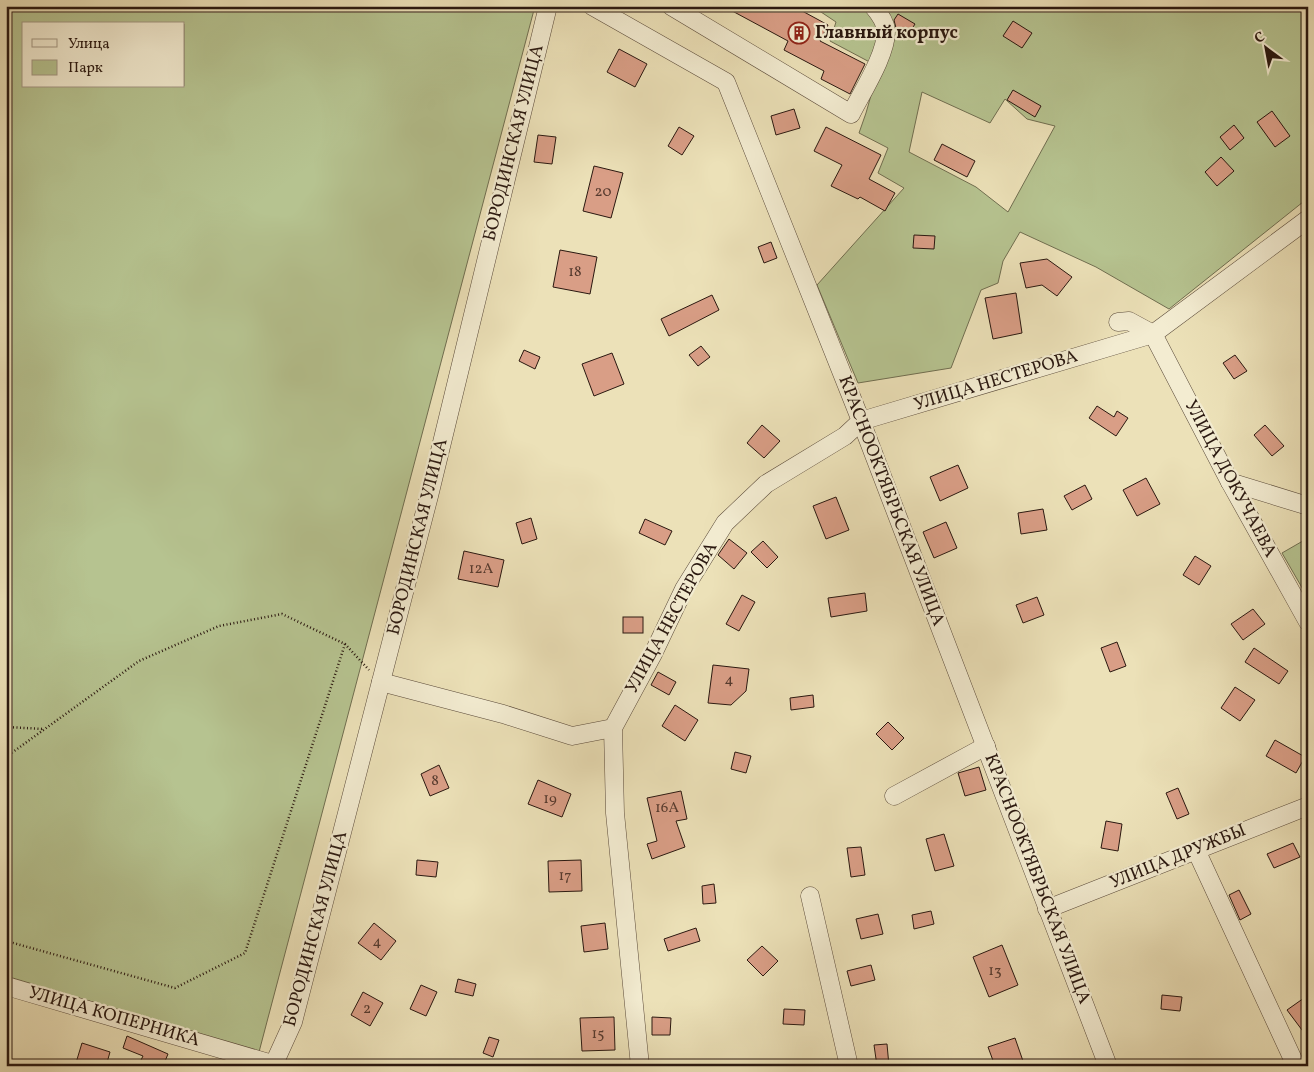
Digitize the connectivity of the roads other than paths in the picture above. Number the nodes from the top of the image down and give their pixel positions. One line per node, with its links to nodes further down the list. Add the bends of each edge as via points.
1 (548, 6): 12 (street, БОРОДИНСКАЯ УЛИЦА, via 429,496)
2 (592, 6): 8 (street, КРАСНООКТЯБРЬСКАЯ УЛИЦА, via 726,82)
3 (671, 6): 4 (street, via 851,114 882,54 886,29 879,12)
4 (872, 6)
5 (1308, 219): 7 (street, УЛИЦА НЕСТЕРОВА)
6 (1118, 322): 7 (street, via 1129,321)
7 (1153, 334): 8 (street, УЛИЦА НЕСТЕРОВА); 9 (street, УЛИЦА ДОКУЧАЕВА)
8 (861, 421): 13 (street, УЛИЦА НЕСТЕРОВА, via 845,436 766,484 725,522 684,589); 14 (street, КРАСНООКТЯБРЬСКАЯ УЛИЦА)
9 (1230, 482): 10 (street); 11 (street, УЛИЦА ДОКУЧАЕВА)
10 (1308, 506)
11 (1308, 622)
12 (380, 682): 13 (street, via 572,736); 21 (street, БОРОДИНСКАЯ УЛИЦА, via 292,1022)
13 (613, 728): 22 (street, УЛИЦА НЕСТЕРОВА, via 615,813)
14 (986, 746): 15 (street); 19 (street, КРАСНООКТЯБРЬСКАЯ УЛИЦА)
15 (894, 796)
16 (1308, 806): 17 (street, УЛИЦА ДРУЖБЫ)
17 (1196, 850): 19 (street, УЛИЦА ДРУЖБЫ); 25 (street)
18 (810, 896): 23 (street)
19 (1048, 908): 24 (street, КРАСНООКТЯБРЬСКАЯ УЛИЦА)
20 (6, 986): 21 (street, УЛИЦА КОПЕРНИКА)
21 (275, 1065)
22 (640, 1066)
23 (849, 1066)
24 (1108, 1066)
25 (1296, 1066)

